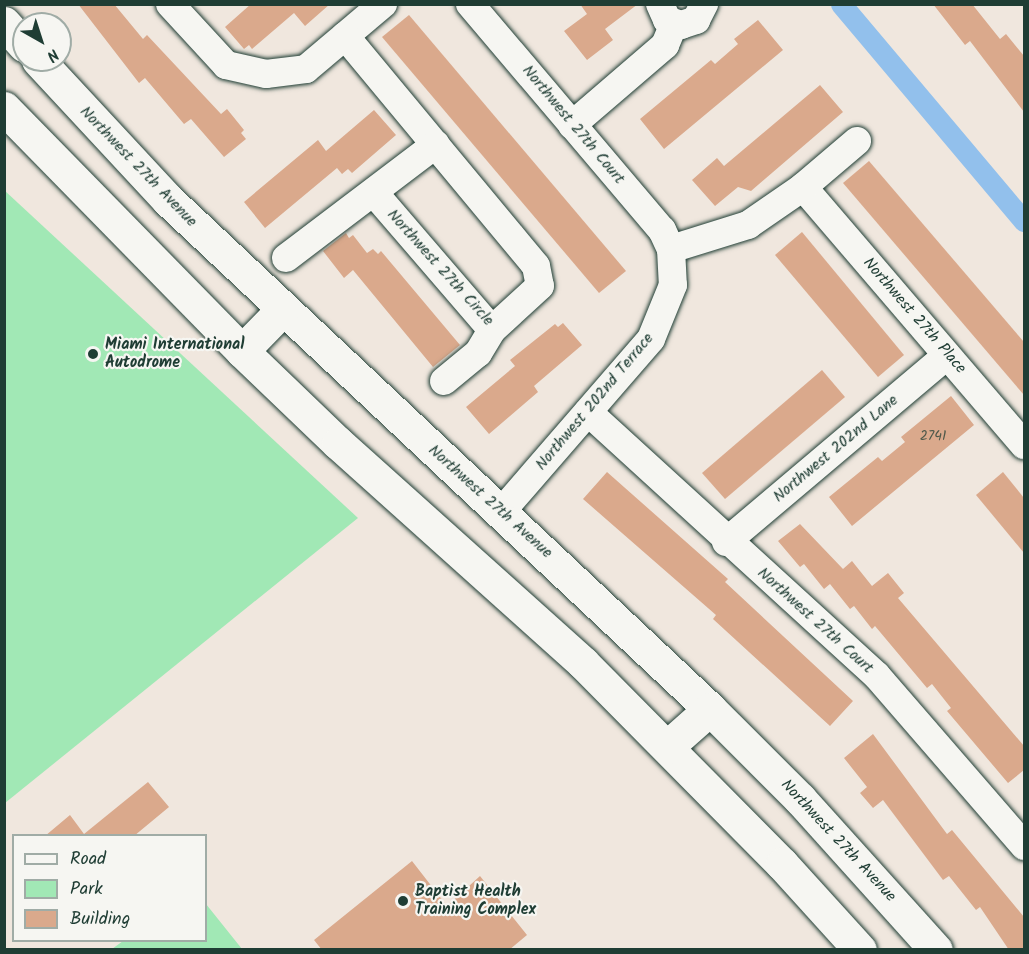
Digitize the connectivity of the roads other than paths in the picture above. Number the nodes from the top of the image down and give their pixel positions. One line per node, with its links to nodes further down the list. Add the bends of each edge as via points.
1 (170, 4): 6 (street, via 226,65 266,74 306,69)
2 (383, 4): 6 (street)
3 (470, 4): 9 (street, Northwest 27th Court)
4 (704, 4): 5 (street, via 696,20)
5 (667, 14): 9 (street, via 665,45)
6 (345, 36): 11 (street, Northwest 27th Circle)
7 (49, 72): 16 (main road, Northwest 27th Avenue, via 168,200)
8 (4, 108): 18 (main road)
9 (572, 125): 14 (street, Northwest 27th Court, via 662,230)
10 (856, 141): 12 (street)
11 (436, 144): 13 (street, Northwest 27th Circle); 17 (street, Northwest 27th Circle, via 536,266 540,286)
12 (803, 187): 14 (street, via 748,225); 19 (street, Northwest 27th Place)
13 (375, 194): 15 (street, via 335,219); 17 (street, Northwest 27th Circle)
14 (671, 249): 21 (street, Northwest 202nd Terrace, via 673,285 651,339)
15 (286, 258)
16 (282, 310): 18 (main road); 23 (main road, Northwest 27th Avenue)
17 (492, 330): 20 (street, via 478,353)
18 (242, 351): 26 (main road, via 338,443 584,663)
19 (947, 355): 22 (street, Northwest 27th Place); 24 (street, Northwest 202nd Lane)
20 (444, 381)
21 (588, 412): 23 (street, Northwest 202nd Terrace); 24 (street, Northwest 27th Court)
22 (1024, 445)
23 (501, 512): 25 (main road, Northwest 27th Avenue)
24 (726, 542): 27 (street, Northwest 27th Court, via 877,676)
25 (710, 708): 26 (main road); 30 (main road, Northwest 27th Avenue, via 800,799)
26 (667, 747): 29 (main road)
27 (1015, 814): 28 (street, Northwest 27th Court)
28 (1024, 846)
29 (860, 950)
30 (936, 950)

